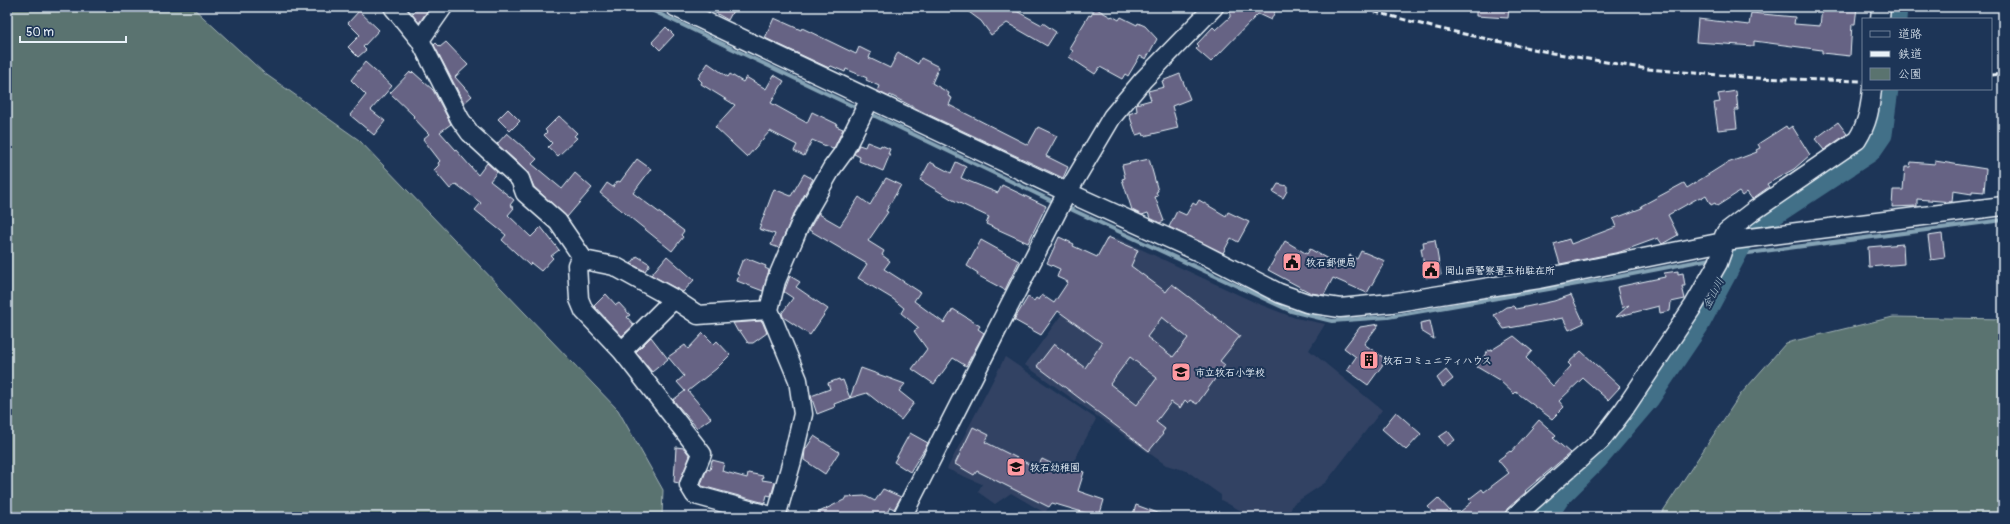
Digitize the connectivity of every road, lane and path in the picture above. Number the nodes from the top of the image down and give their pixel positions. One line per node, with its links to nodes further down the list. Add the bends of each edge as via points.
1 (393, 7): 7 (street)
2 (443, 7): 7 (street)
3 (675, 7): 9 (street)
4 (1214, 7): 10 (street, via 1124,101)
5 (1881, 7): 6 (street)
6 (1880, 18)
7 (420, 40): 13 (street, via 460,119 470,133 520,179 525,192 558,222)
8 (1872, 90): 12 (street, via 1868,119 1857,140 1726,232)
9 (866, 107): 10 (street); 15 (street, via 843,154 800,222 776,281)
10 (1063, 201): 12 (street, via 1199,252 1279,293 1307,303 1340,308 1391,303); 18 (street)
11 (2003, 206): 12 (street, via 1751,238)
12 (1724, 249): 19 (street, via 1678,330 1600,441)
13 (581, 256): 14 (street, via 584,260 614,266); 16 (street, via 577,265 578,299 584,311)
14 (674, 299): 15 (street, via 698,315); 16 (street)
15 (769, 310): 17 (street, via 798,380 803,414)
16 (622, 351): 17 (street, via 702,454 688,485 695,495)
17 (775, 517)
18 (902, 517)
19 (1514, 517)

